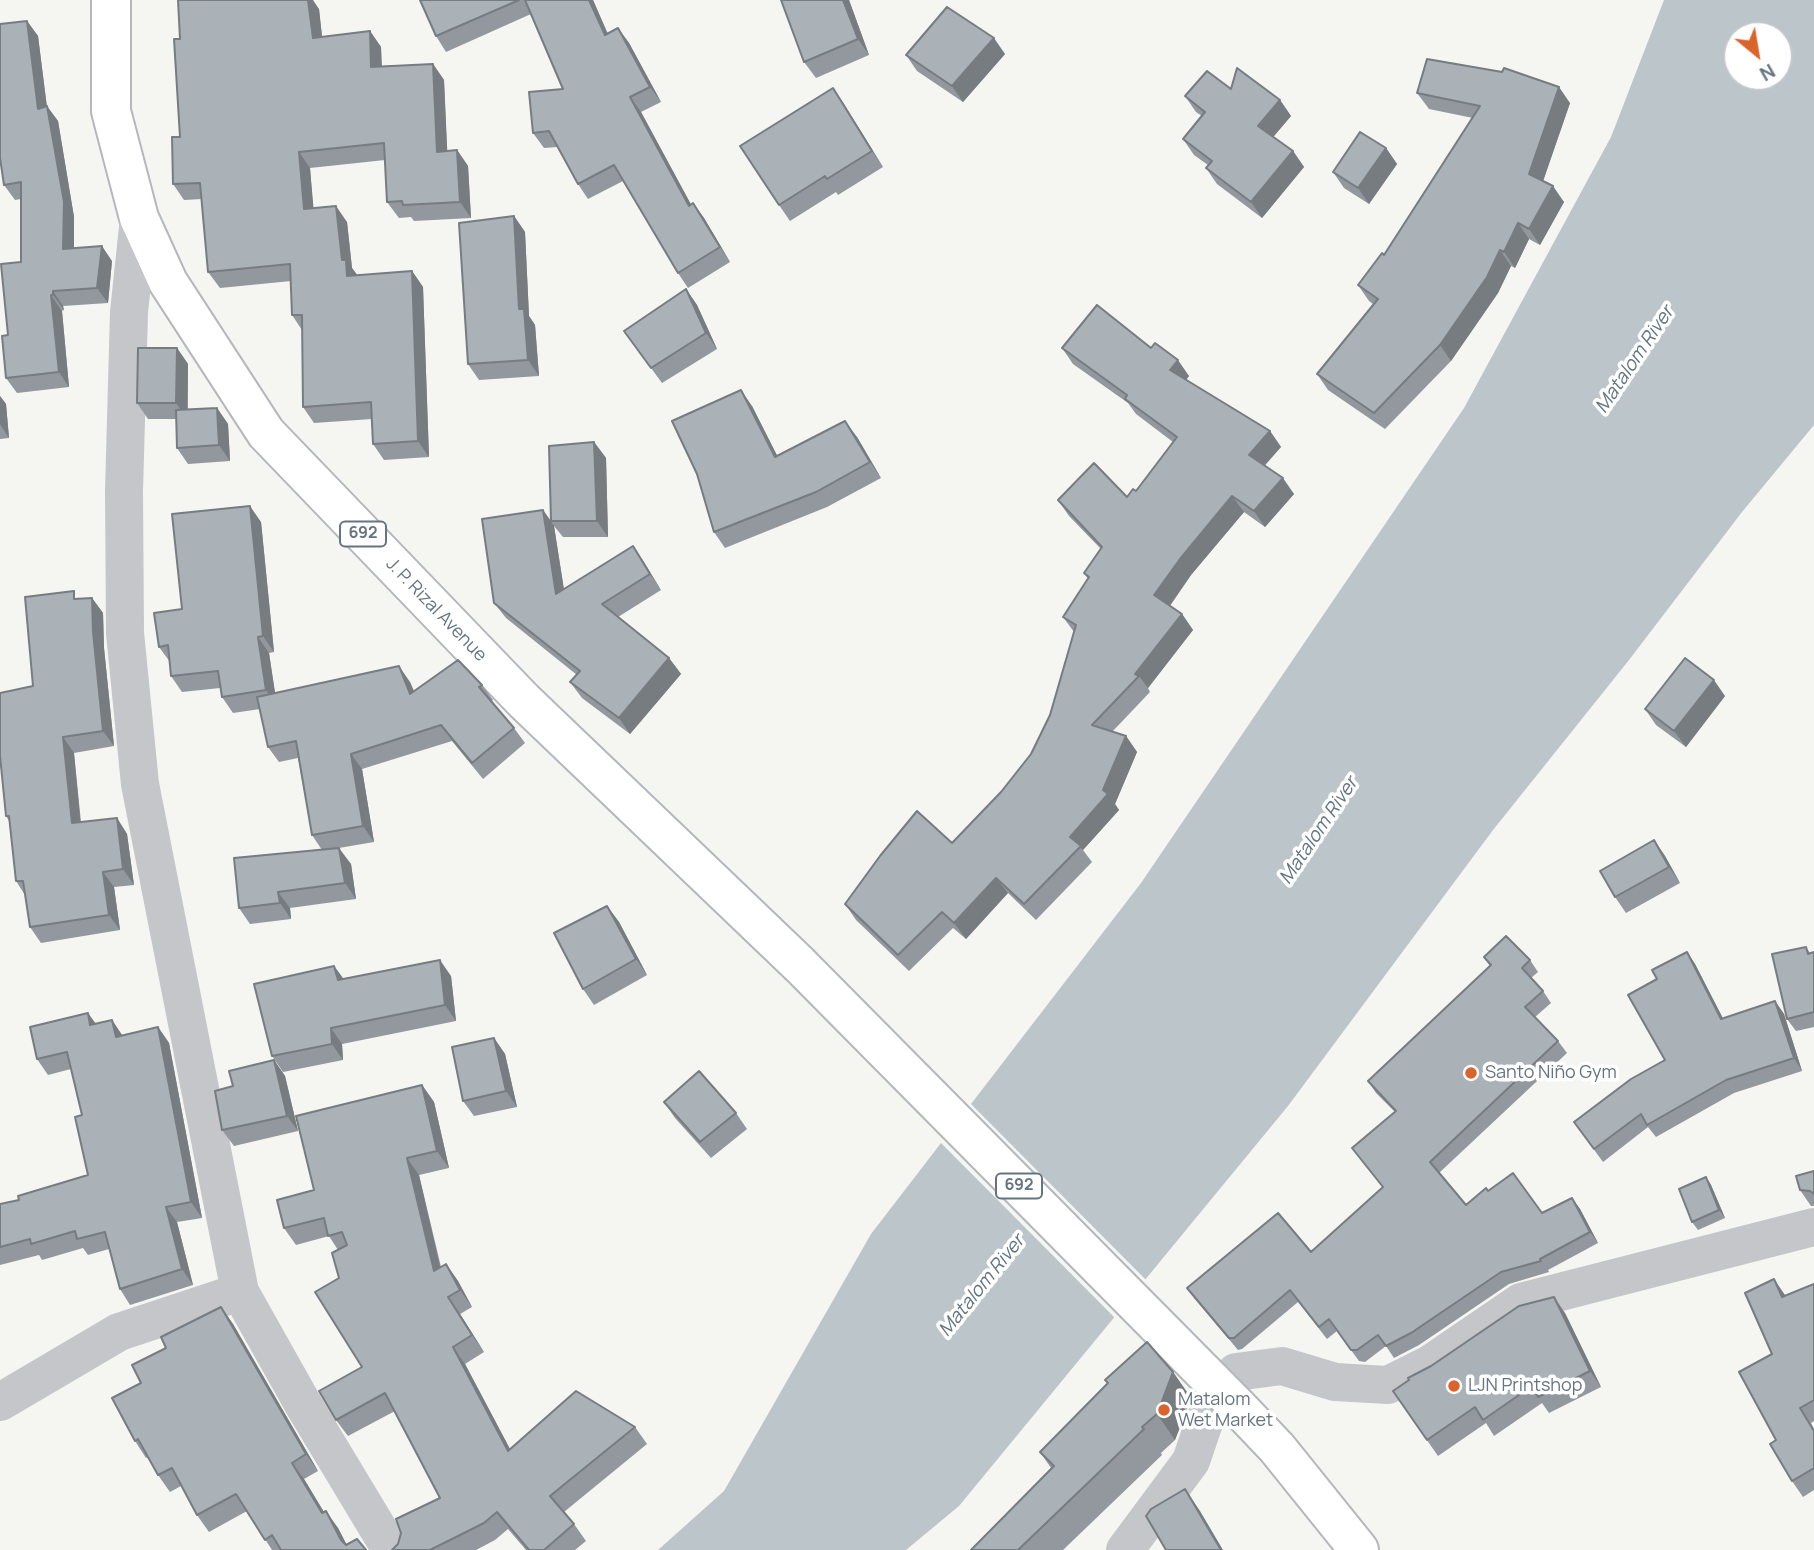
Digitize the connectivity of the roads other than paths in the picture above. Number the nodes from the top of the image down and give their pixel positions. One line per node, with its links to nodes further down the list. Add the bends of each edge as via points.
1 (111, 0): 2 (main road, J. P. Rizal Avenue / 692, via 111,111)
2 (139, 218): 4 (street, via 129,312 125,633 140,784); 5 (main road, J. P. Rizal Avenue / 692, bridge, via 168,282 266,433 524,701 799,964)
3 (1814, 1227): 5 (street, via 1521,1302 1430,1364 1388,1385 1335,1382 1282,1366)
4 (240, 1292): 6 (street, via 119,1332); 7 (street)
5 (1228, 1396): 8 (street, via 1191,1461); 9 (main road, 692, via 1277,1448)
6 (0, 1402)
7 (391, 1550)
8 (1125, 1550)
9 (1359, 1550)

